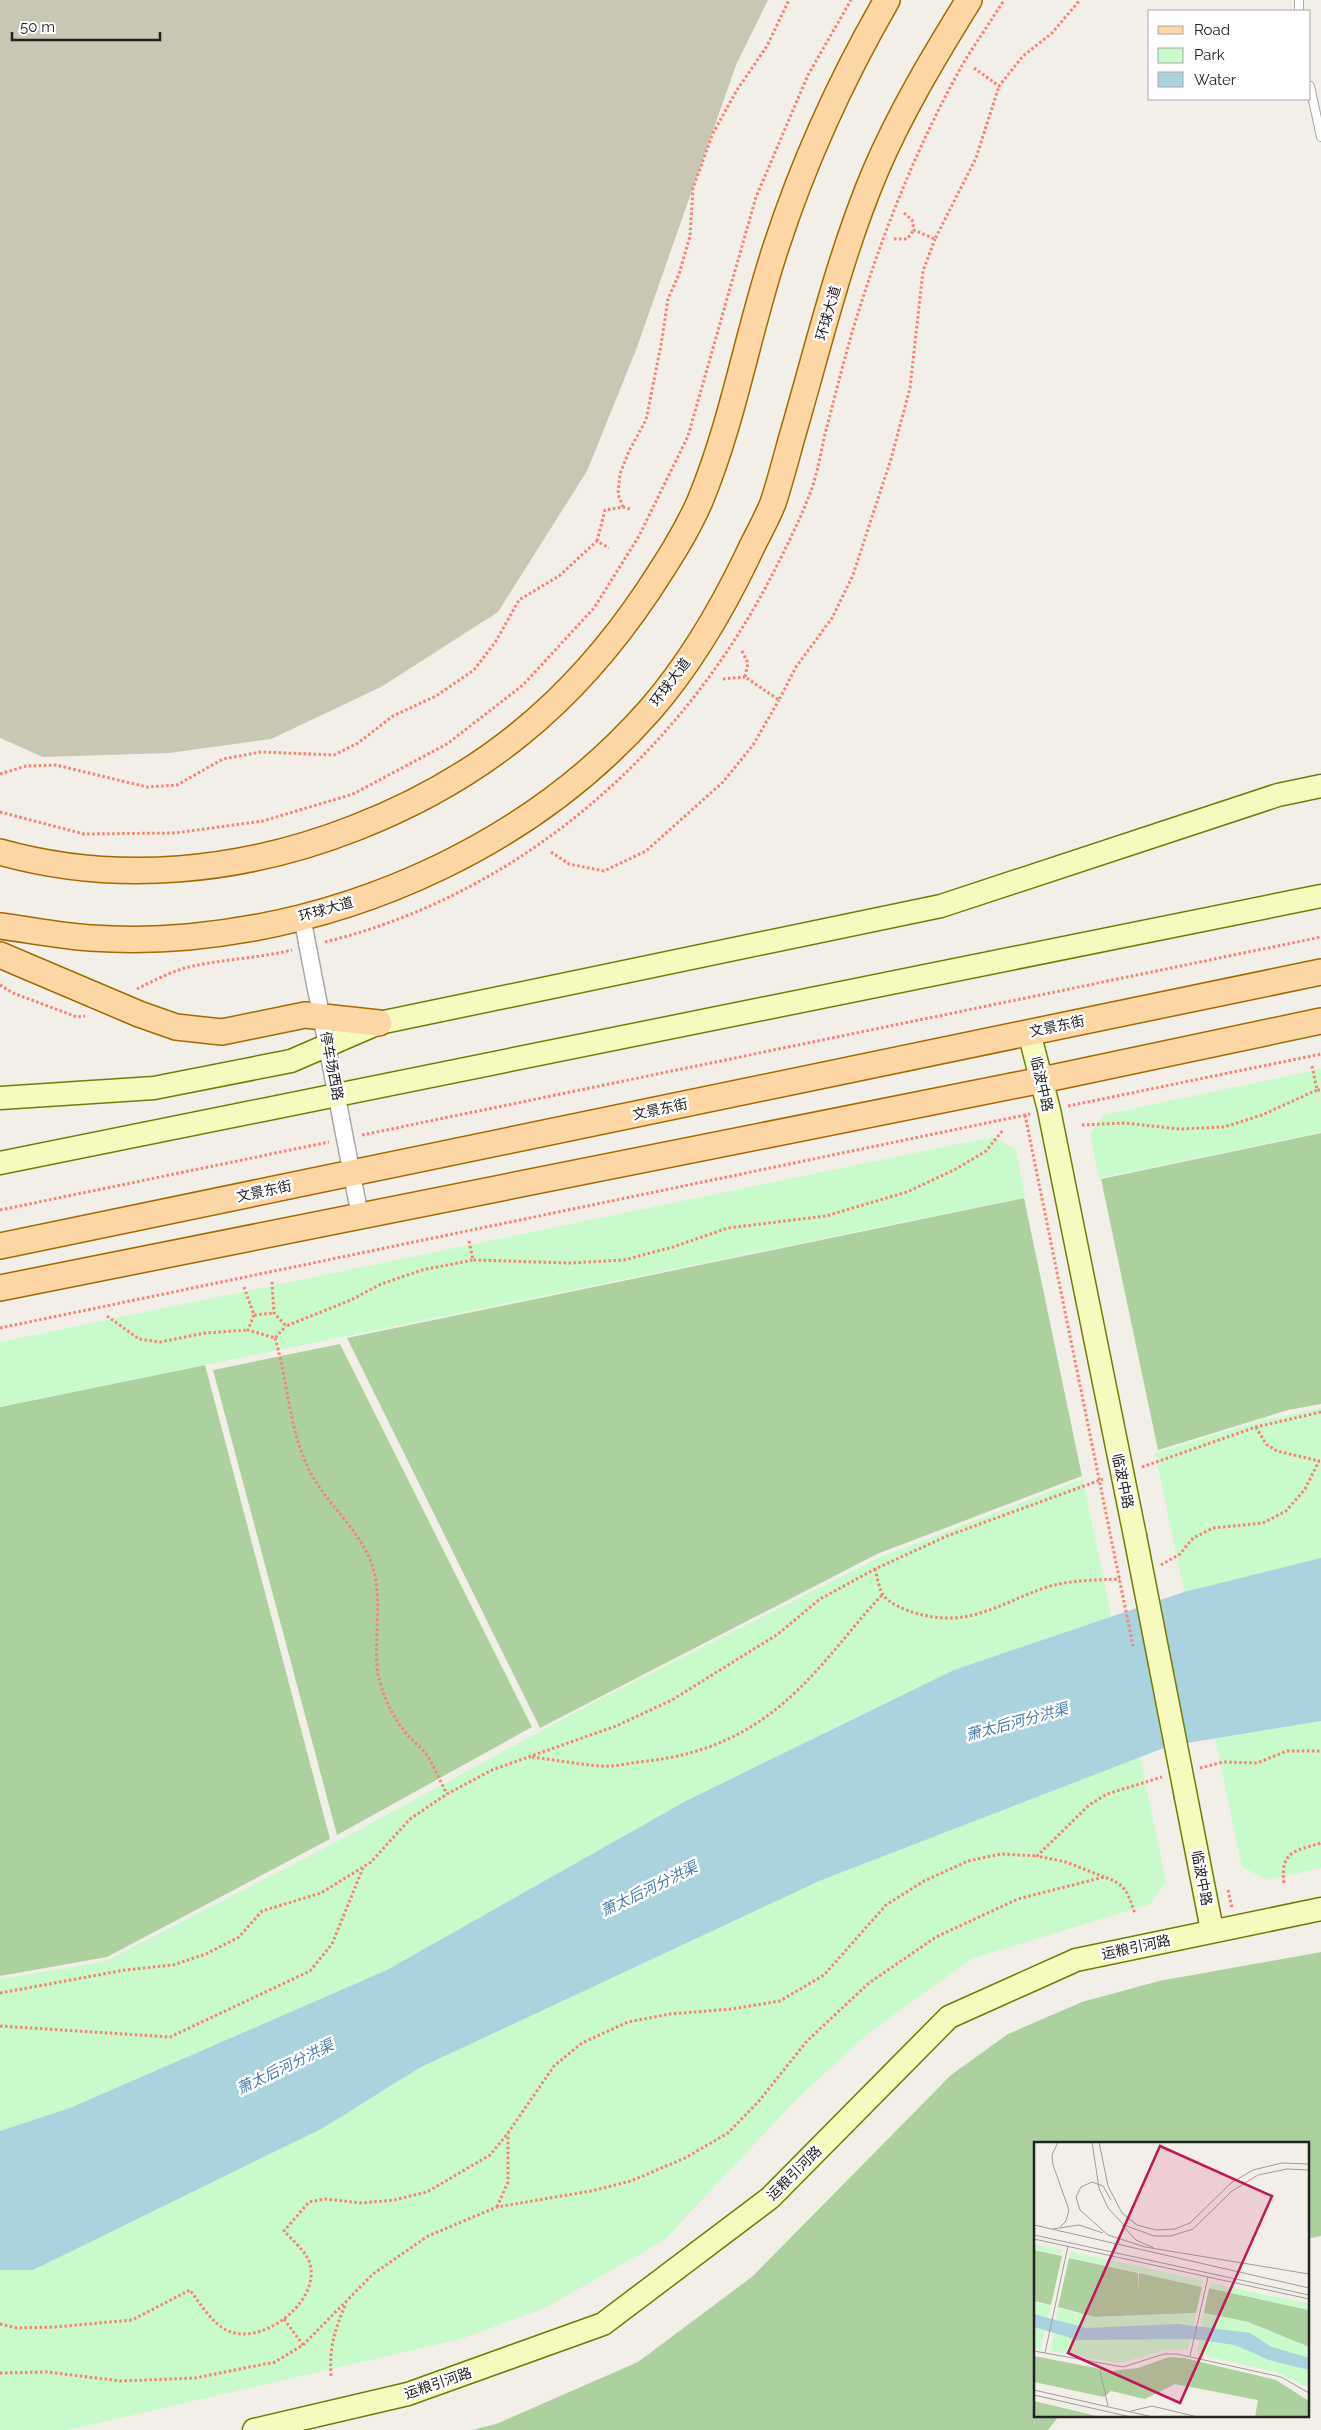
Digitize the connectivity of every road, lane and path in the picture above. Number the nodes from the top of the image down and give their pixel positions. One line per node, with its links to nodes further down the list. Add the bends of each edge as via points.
1 (789, 0): 14 (path, via 767,46 713,133 693,188 690,236 668,299 646,420 620,474 618,494)
2 (851, 0): 24 (path, via 808,74 756,197 688,436 640,536 594,608 523,685 447,744 353,794 263,820 175,833 84,834)
3 (887, 0): 25 (main road, via 837,95 775,248 719,453 699,504 678,547 624,626 566,695 510,743 442,788 368,823 290,850 207,866 119,870 78,869)
4 (969, 0): 28 (main road, 环球大道, via 919,82 875,172 842,266 772,504 731,590 680,671 650,709 577,780 504,833 415,879 372,896)
5 (1080, 0): 7 (path, via 1052,32 1023,56)
6 (974, 68): 7 (path)
7 (999, 86): 13 (path, via 976,158)
8 (1311, 91): 9 (lane)
9 (1321, 137)
10 (904, 213): 11 (path, via 912,220)
11 (914, 230): 12 (path, via 907,239); 13 (path)
12 (894, 239)
13 (935, 239): 21 (path, via 923,271 910,388 891,459 853,575 832,618 796,667)
14 (624, 507): 15 (path); 16 (path, via 605,510)
15 (630, 509)
16 (597, 541): 17 (path); 22 (path, via 559,576 519,600 496,641 474,670 436,696 393,716 358,744 334,755 261,752 223,759 170,786 147,787 56,765 26,766)
17 (609, 548)
18 (742, 651): 19 (path, via 748,663)
19 (745, 677): 20 (path); 21 (path)
20 (723, 679)
21 (779, 700): 26 (path, via 753,745 723,782 646,851 604,871 569,864)
22 (0, 774)
23 (1321, 786): 35 (street, via 1278,795 941,906)
24 (0, 812)
25 (0, 852)
26 (551, 852)
27 (1321, 896): 42 (street)
28 (302, 916): 29 (main road, 环球大道, via 234,932 137,939 87,938); 33 (street, 停车场西路)
29 (0, 926)
30 (1321, 937): 48 (path)
31 (0, 955): 33 (main road, via 176,1028 222,1032 305,1015)
32 (1321, 972): 36 (main road, 文景东街)
33 (322, 1017): 35 (main road); 37 (street, 停车场西路)
34 (1321, 1021): 40 (main road)
35 (379, 1023): 37 (street)
36 (1029, 1032): 40 (street, 临波中路); 50 (main road, 文景东街)
37 (327, 1045): 42 (street, 停车场西路); 43 (street, via 292,1061 154,1088)
38 (1321, 1054): 44 (path)
39 (1312, 1066): 41 (path)
40 (1042, 1080): 44 (street, 临波中路); 52 (main road)
41 (1319, 1090): 46 (path, via 1262,1115 1224,1127 1179,1129 1125,1122)
42 (338, 1095): 48 (street, 停车场西路); 49 (street)
43 (0, 1098)
44 (1049, 1110): 45 (path); 69 (street, 临波中路)
45 (1025, 1115): 63 (path); 70 (path, 临波中路)
46 (1082, 1125)
47 (1004, 1130): 55 (path, via 986,1151 956,1169 907,1192 826,1216 728,1228 673,1248 624,1260 570,1263)
48 (346, 1138): 50 (street, 停车场西路); 51 (path)
49 (0, 1163)
50 (352, 1173): 52 (street, 停车场西路); 54 (main road, 文景东街)
51 (0, 1210)
52 (360, 1216): 57 (main road)
53 (469, 1241): 55 (path)
54 (0, 1246)
55 (473, 1260): 62 (path, via 422,1270 381,1284 351,1300)
56 (272, 1282): 59 (path)
57 (0, 1288)
58 (244, 1288): 60 (path)
59 (274, 1313): 60 (path); 62 (path)
60 (254, 1315): 64 (path)
61 (106, 1316): 64 (path, via 139,1339 160,1342 204,1332)
62 (286, 1326): 65 (path)
63 (0, 1328)
64 (248, 1330): 65 (path)
65 (275, 1338): 82 (path, via 300,1449 310,1472 361,1544 373,1568 377,1590 378,1675 384,1697 404,1731 426,1754)
66 (1321, 1412): 67 (path)
67 (1256, 1427): 68 (path, via 1266,1444 1277,1451); 69 (path)
68 (1320, 1461): 72 (path, via 1305,1489 1286,1511 1263,1523 1212,1528 1194,1538 1180,1554)
69 (1121, 1473): 70 (path); 90 (street, 临波中路, bridge)
70 (1099, 1480): 71 (path, via 946,1536); 75 (path, 临波中路)
71 (875, 1569): 74 (path); 77 (path, via 820,1599 778,1634 672,1700 616,1726)
72 (1154, 1569)
73 (1125, 1579): 74 (path, via 1089,1580 1049,1587 987,1612 956,1620 902,1609)
74 (883, 1594): 77 (path, via 818,1669 756,1726 708,1748 664,1760 602,1766)
75 (1135, 1656)
76 (1321, 1751): 78 (path, via 1287,1751 1257,1763 1224,1762)
77 (532, 1757): 82 (path, via 492,1770)
78 (1195, 1769)
79 (1159, 1773): 81 (path)
80 (1166, 1776): 84 (path, via 1107,1794 1089,1805)
81 (1161, 1783)
82 (447, 1794): 85 (path, via 410,1820)
83 (1321, 1843): 87 (path, via 1296,1850 1286,1857 1282,1868)
84 (1037, 1856): 86 (path, via 1066,1862); 93 (path, via 1001,1854 968,1861 924,1881 886,1904 824,1975 780,2001 628,2022 582,2043 554,2066)
85 (363, 1867): 91 (path, via 321,1893 262,1910 239,1937 198,1957 173,1965 125,1970); 92 (path, via 332,1944 310,1971 170,2036)
86 (1104, 1877): 89 (path, via 1118,1882 1128,1893); 94 (path, via 1018,1899 928,1942 869,1982 807,2041 759,2101 728,2133 685,2158 631,2181)
87 (1284, 1883)
88 (1321, 1909): 90 (street, 运粮引河路)
89 (1135, 1914)
90 (1212, 1930): 101 (street, 运粮引河路, via 1076,1960 949,2017 770,2198 603,2324 408,2394)
91 (0, 1993)
92 (0, 2026)
93 (508, 2133): 94 (path, via 508,2182); 96 (path, via 490,2155 427,2192 362,2203 325,2199 309,2202 284,2231 310,2263 311,2282 305,2298)
94 (497, 2208): 95 (path, via 428,2236 373,2274)
95 (348, 2300): 98 (path); 100 (path, via 333,2334 329,2354)
96 (284, 2319): 97 (path, via 256,2334 236,2334 218,2323 190,2290 132,2320 55,2327 17,2328); 98 (path)
97 (0, 2324)
98 (303, 2345): 99 (path, via 275,2362 195,2378 121,2381 47,2372)
99 (0, 2373)
100 (331, 2376)
101 (254, 2430)

